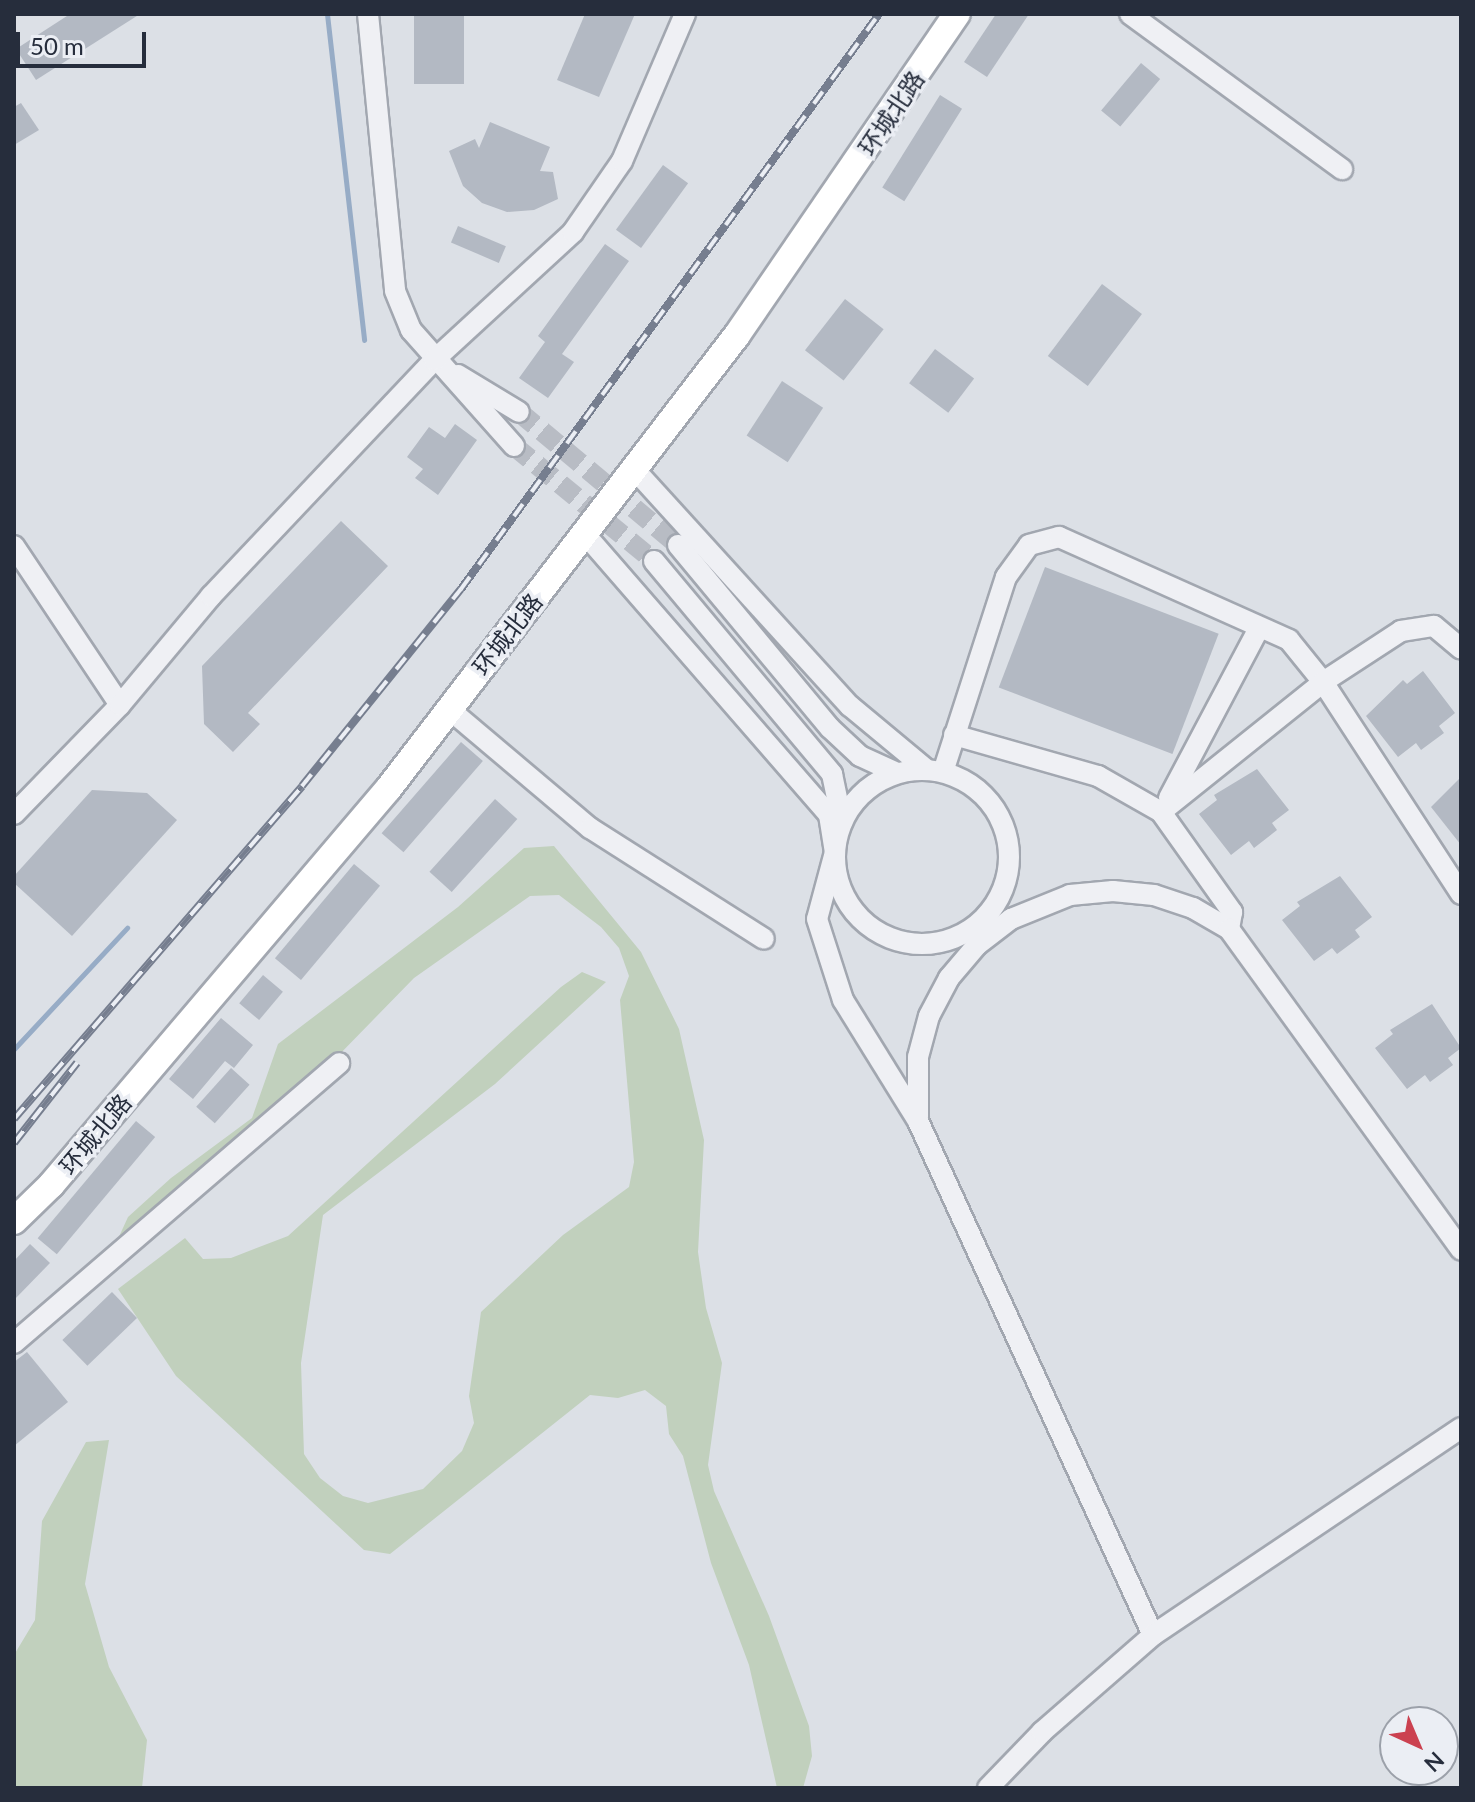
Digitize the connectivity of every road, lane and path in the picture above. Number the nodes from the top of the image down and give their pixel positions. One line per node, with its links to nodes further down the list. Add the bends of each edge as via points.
1 (368, 14): 6 (street, via 395,291 411,330)
2 (685, 14): 6 (street, via 622,161 573,232)
3 (957, 14): 9 (main road, 环城北路, via 737,335)
4 (1130, 14): 5 (street)
5 (1342, 169)
6 (434, 360): 7 (street); 8 (street); 17 (street, via 211,596)
7 (519, 412)
8 (514, 446)
9 (634, 469): 10 (main road, 环城北路); 20 (street, via 850,706)
10 (584, 533): 18 (main road, 环城北路); 25 (street, via 807,784 829,815)
11 (678, 545): 21 (street, via 830,728 860,756)
12 (14, 546): 17 (street)
13 (654, 561): 24 (street, via 832,774)
14 (1259, 628): 16 (street, via 1289,640); 19 (street, via 1059,537 1029,545 1006,577); 22 (street)
15 (1461, 649): 16 (street, via 1442,629 1416,625)
16 (1323, 682): 22 (street); 27 (street)
17 (120, 705): 23 (street)
18 (449, 709): 30 (street, via 590,828); 35 (main road, 环城北路, via 92,1137)
19 (954, 735): 20 (street); 22 (street, via 1098,776)
20 (935, 771): 21 (street); 26 (street, via 970,784 1000,818 1009,862)
21 (897, 773): 24 (street, via 870,787)
22 (1161, 812): 28 (street, via 1232,912)
23 (14, 814)
24 (842, 822): 25 (street)
25 (835, 852): 31 (street, via 844,896 862,920 901,942); 34 (street, via 817,919 843,1000)
26 (1002, 892): 29 (street); 31 (street, via 974,927)
27 (1461, 894)
28 (1229, 929): 29 (street, via 1174,901 1113,891 1050,901); 36 (street)
29 (993, 931): 32 (street)
30 (764, 939)
31 (932, 944): 32 (street)
32 (977, 945): 34 (street, via 949,978 926,1026 916,1078)
33 (339, 1063): 37 (street)
34 (918, 1121): 39 (street)
35 (14, 1221)
36 (1461, 1250)
37 (14, 1343)
38 (1461, 1428): 39 (street)
39 (1153, 1635): 40 (street, via 1042,1732)
40 (988, 1788)

